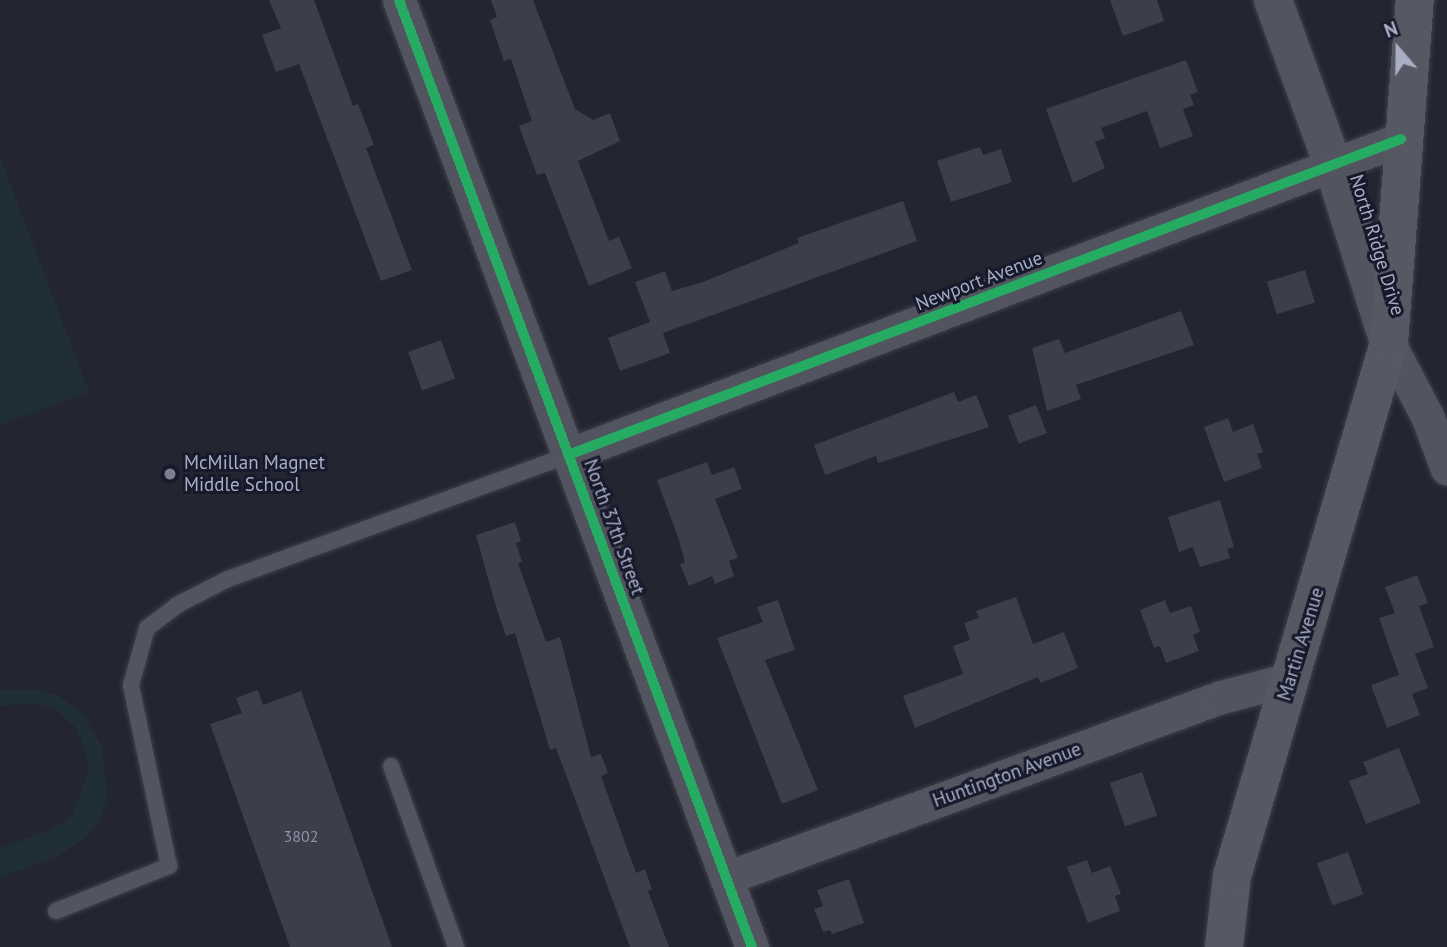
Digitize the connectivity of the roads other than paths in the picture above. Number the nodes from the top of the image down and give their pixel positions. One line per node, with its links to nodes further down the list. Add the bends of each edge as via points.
1 (399, 0): 7 (street, North 37th Street)
2 (1272, 0): 5 (street, North Ridge Drive)
3 (1415, 0): 4 (main road)
4 (1401, 139): 5 (street, Newport Avenue); 6 (main road, Martin Avenue)
5 (1333, 165): 6 (street, North Ridge Drive); 7 (street, Newport Avenue)
6 (1389, 343): 8 (street, via 1428,418); 9 (main road, Martin Avenue)
7 (568, 455): 11 (street, North 37th Street); 12 (lane, via 228,579 177,605 147,628 131,685 169,866)
8 (1447, 469)
9 (1290, 679): 11 (street, Huntington Avenue, via 1221,697); 15 (main road, Martin Avenue, via 1233,876)
10 (391, 766): 13 (lane)
11 (726, 877): 14 (street, North 37th Street)
12 (56, 911)
13 (456, 947)
14 (752, 947)
15 (1224, 947)

